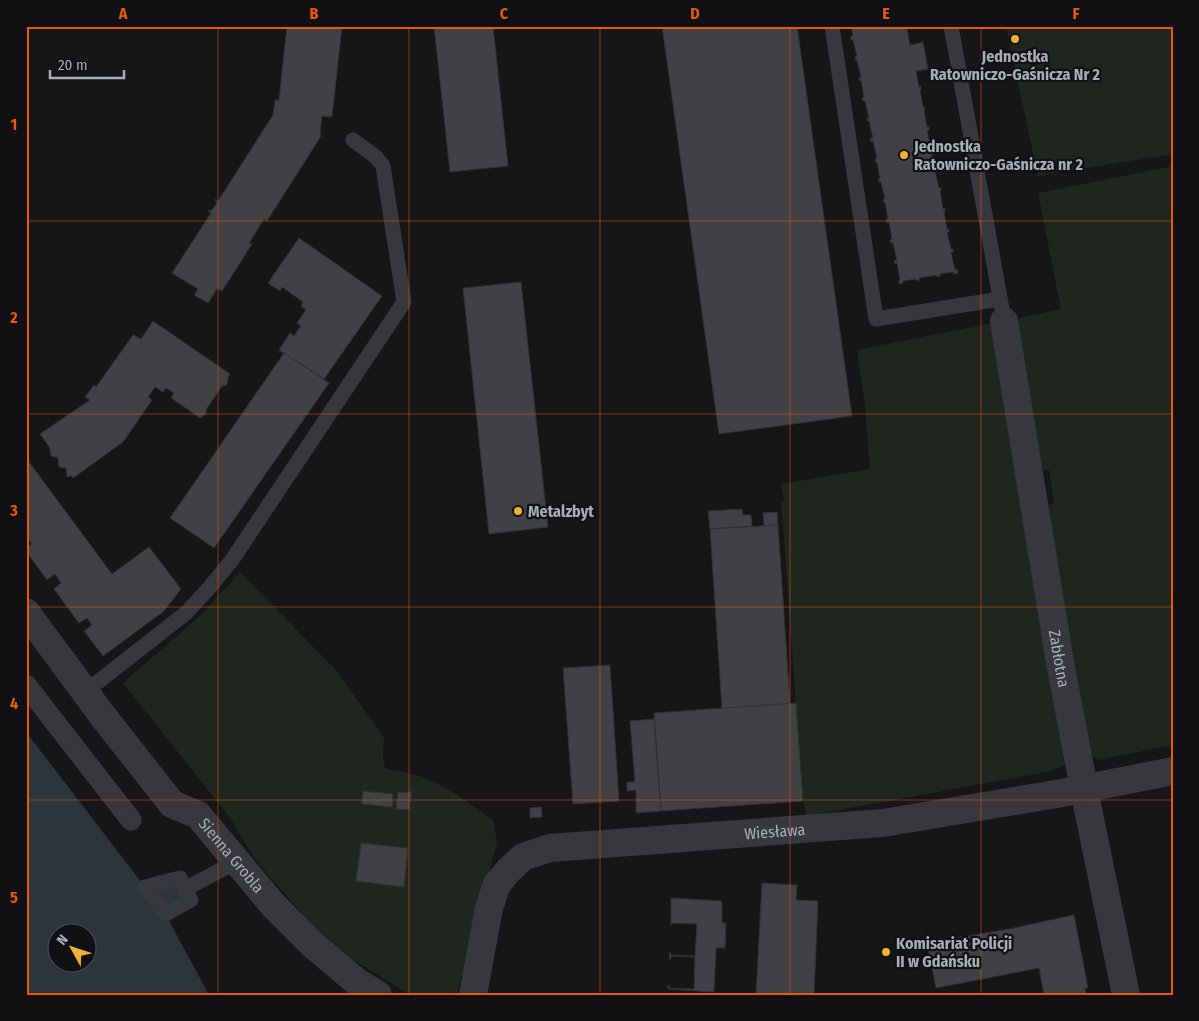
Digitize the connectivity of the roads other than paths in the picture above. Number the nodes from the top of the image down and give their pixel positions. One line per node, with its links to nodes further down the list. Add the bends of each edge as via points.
1 (832, 26): 4 (lane, via 876,319)
2 (951, 26): 4 (lane)
3 (353, 140): 7 (lane, via 383,166 404,302 232,560 186,613)
4 (1002, 310): 9 (street, Zabłotna)
5 (26, 612): 7 (street, Sienna Grobla)
6 (26, 685): 10 (street)
7 (85, 692): 11 (street, Sienna Grobla, via 172,804 198,815)
8 (1173, 770): 9 (street, Wiesława)
9 (1084, 789): 14 (street, Wiesława, via 884,823 550,848 523,857 497,884 489,908); 15 (street, Zabłotna)
10 (131, 820)
11 (236, 862): 12 (lane); 13 (street, Sienna Grobla, via 313,945)
12 (185, 889)
13 (378, 995)
14 (473, 995)
15 (1126, 995)

